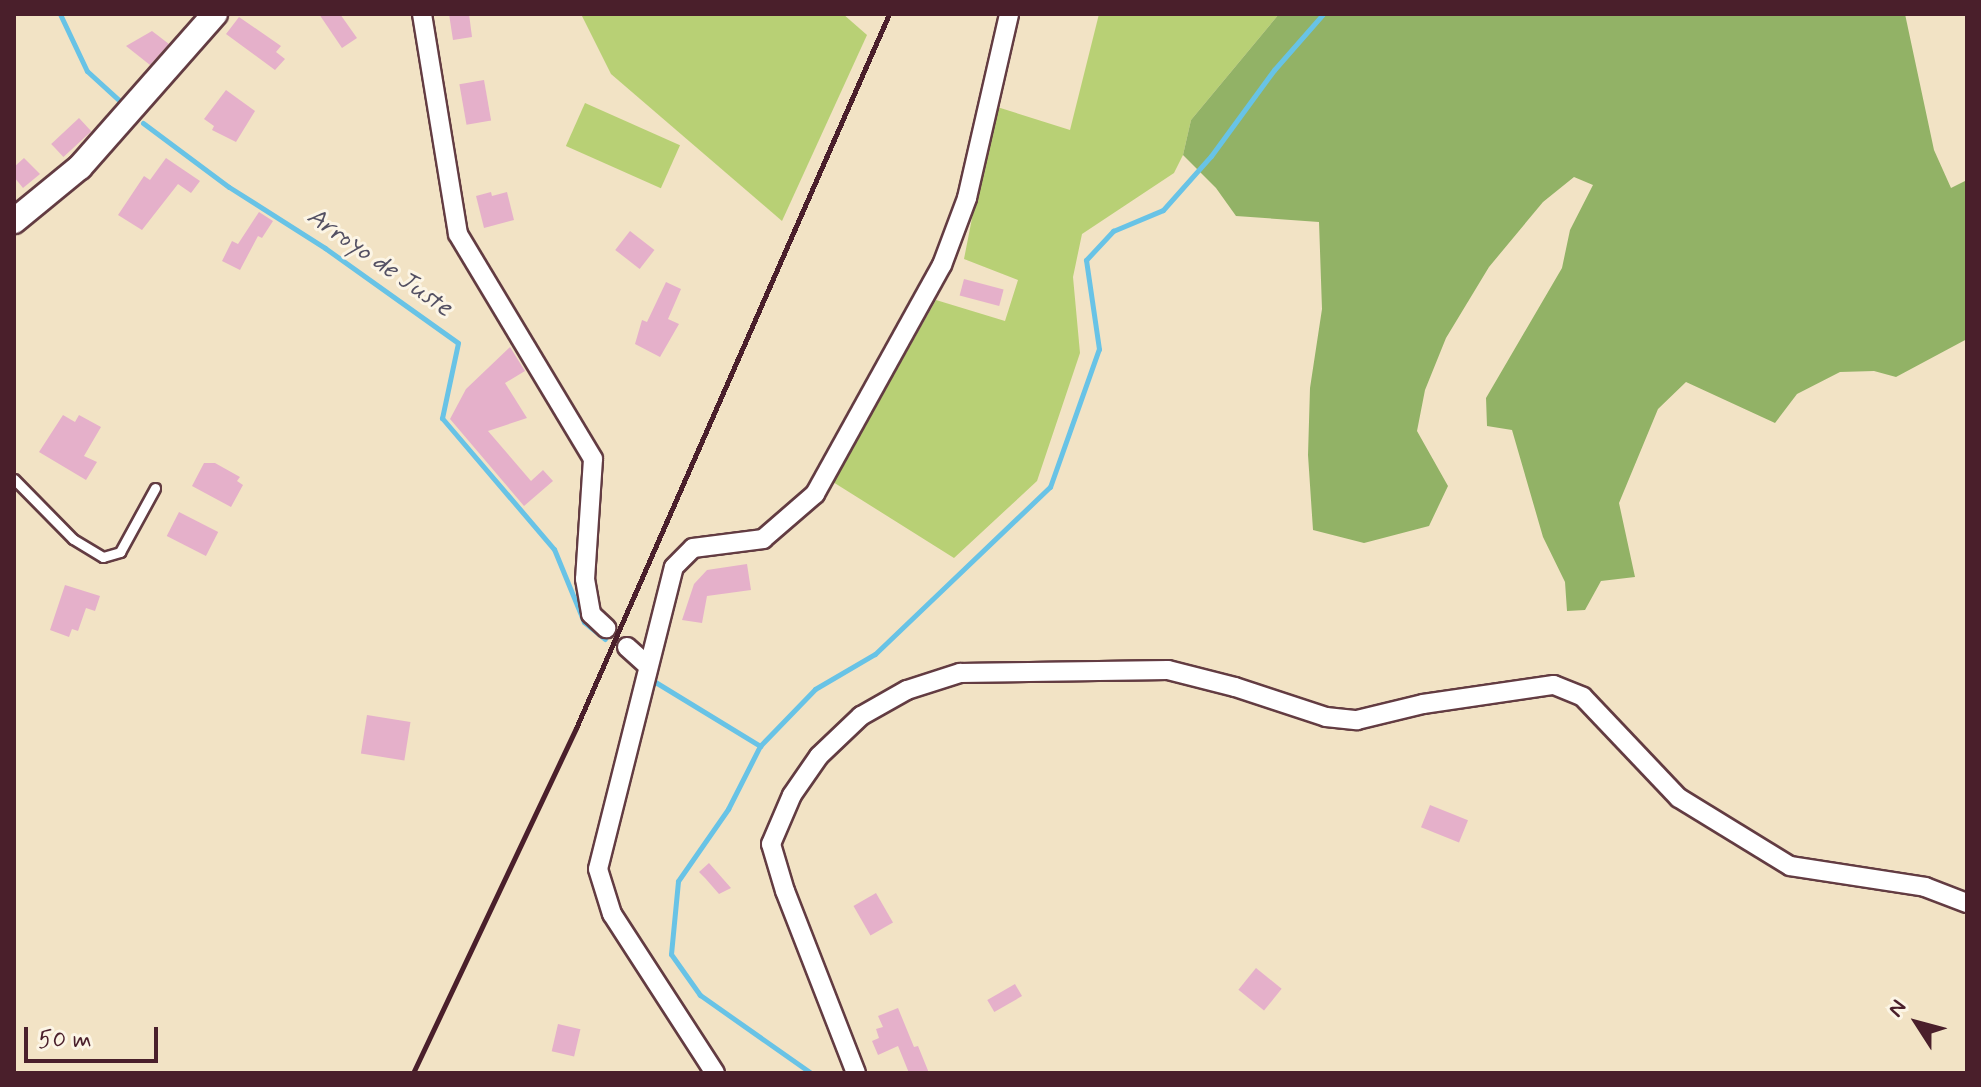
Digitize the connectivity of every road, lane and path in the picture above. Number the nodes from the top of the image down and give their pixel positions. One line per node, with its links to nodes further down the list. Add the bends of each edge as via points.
1 (422, 14): 7 (street, via 458,234 593,459 585,579 591,614)
2 (1009, 14): 9 (street, via 967,198 934,279 815,494 763,539 693,548 674,567)
3 (211, 15): 4 (street, via 80,167)
4 (14, 221)
5 (14, 479): 6 (lane, via 73,539 103,557 120,552)
6 (155, 488)
7 (606, 628)
8 (627, 647): 9 (street)
9 (648, 666): 11 (street, via 598,869 612,914)
10 (1967, 903): 12 (street, via 1925,887 1790,866 1679,798 1583,697 1554,685 1423,704 1357,720 1326,717 1168,670 960,673 907,690 861,716 810,769 771,844)
11 (715, 1073)
12 (856, 1073)

